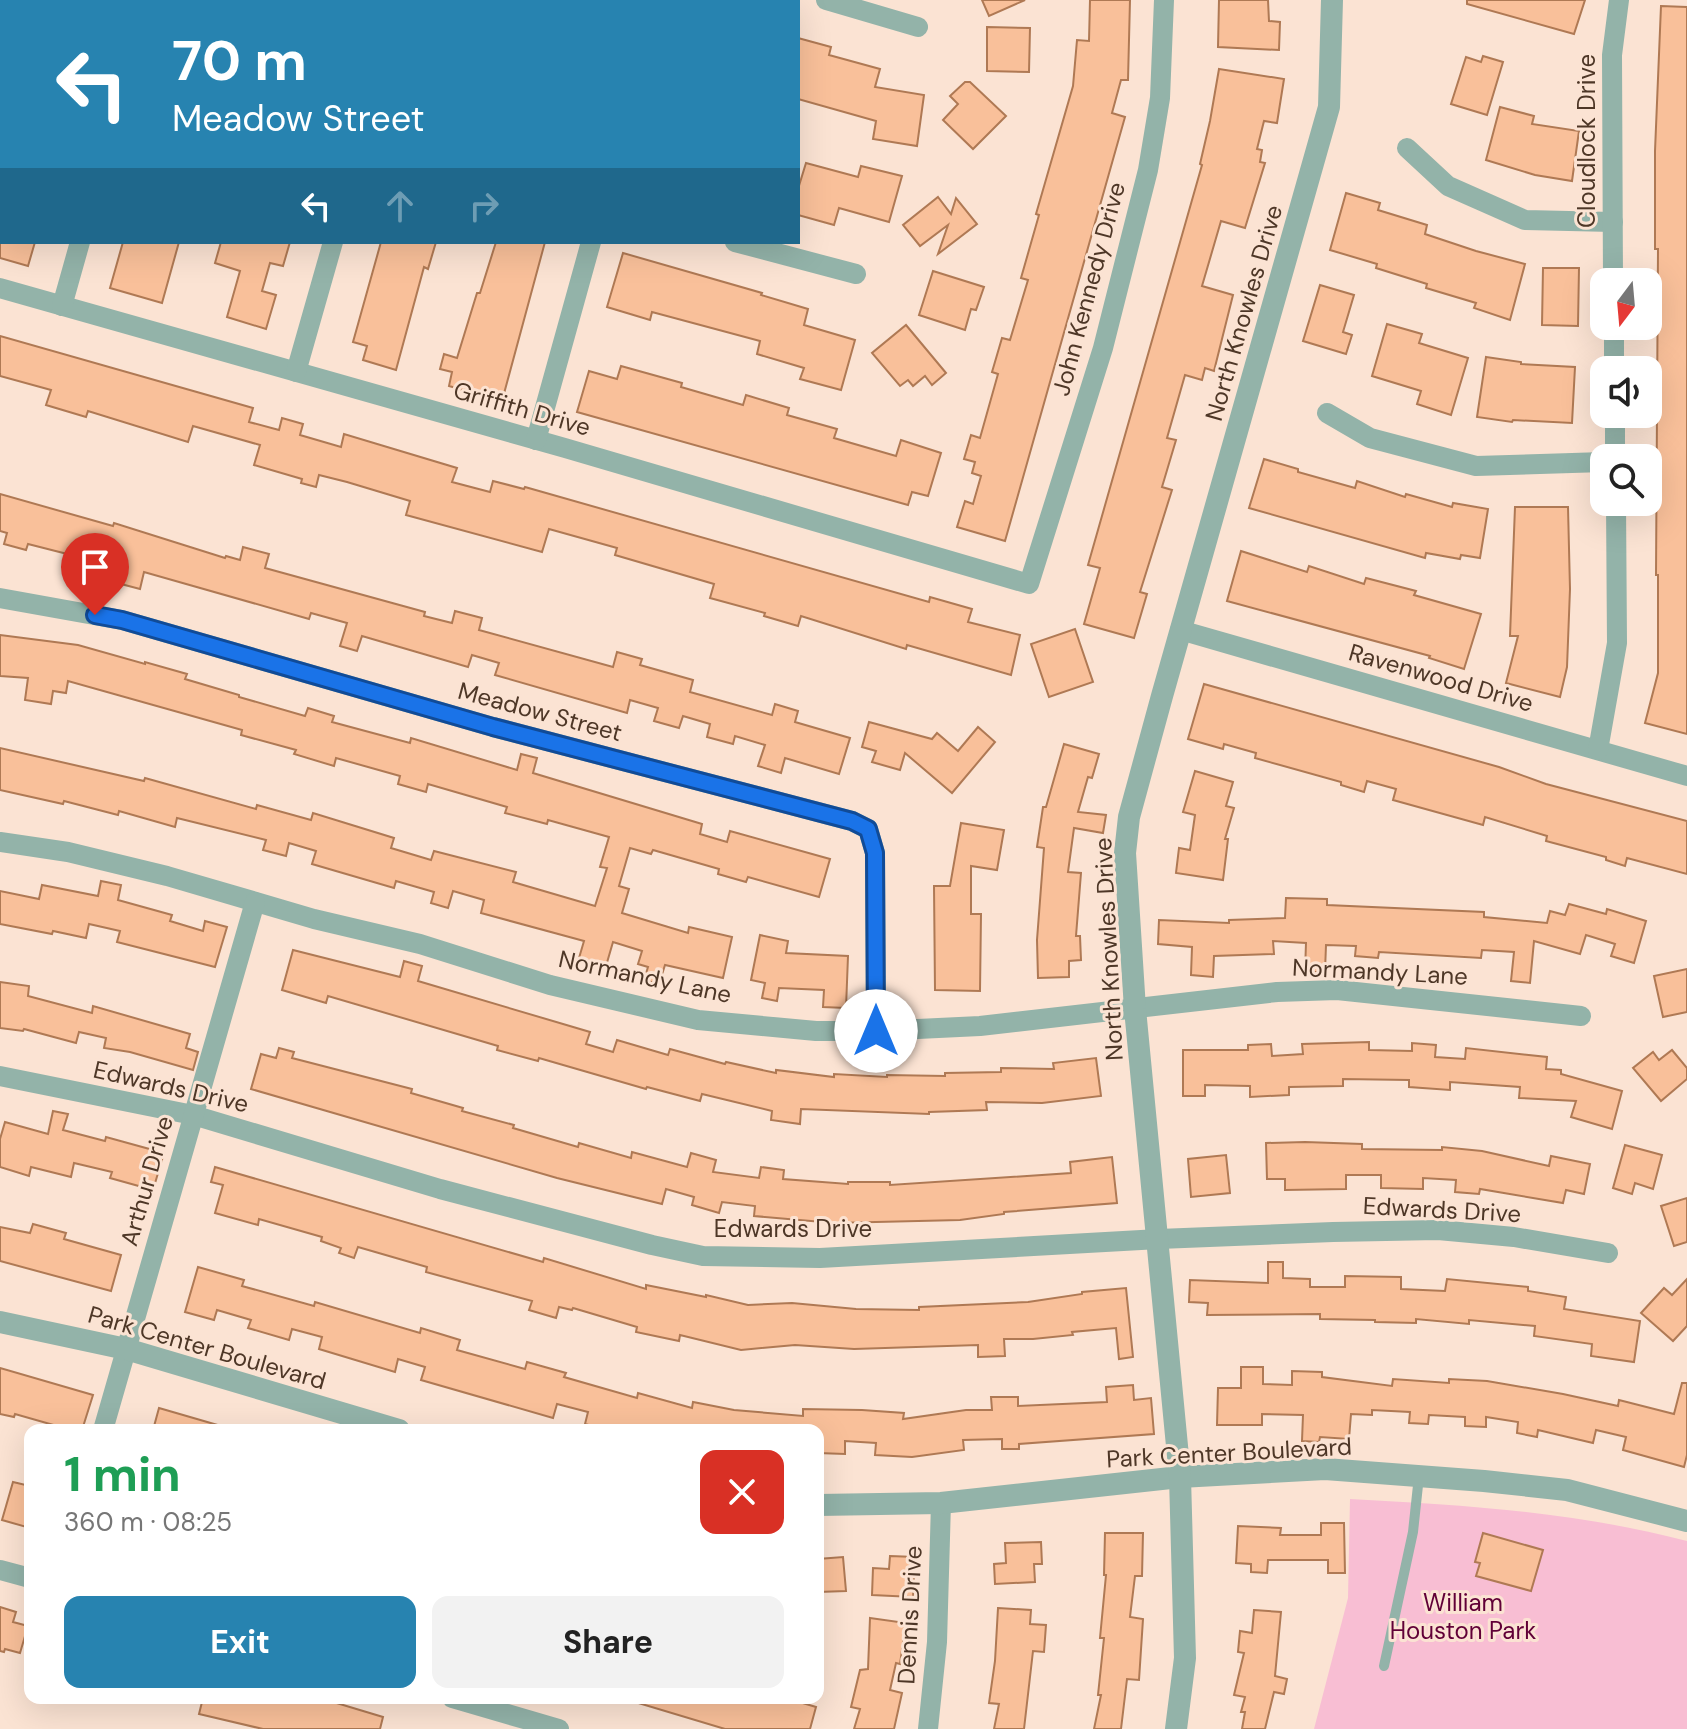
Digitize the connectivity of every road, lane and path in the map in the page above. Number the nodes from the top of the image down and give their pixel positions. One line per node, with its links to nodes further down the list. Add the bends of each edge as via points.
1 (826, 0): 5 (street)
2 (1164, 0): 21 (street, John Kennedy Drive, via 1160,98 1148,170 1103,348)
3 (1332, 0): 23 (street, North Knowles Drive, via 1329,107)
4 (1619, 0): 7 (street, Cloudlock Drive, via 1612,55)
5 (918, 27)
6 (1407, 148): 7 (street, via 1448,186 1525,220)
7 (1613, 222): 12 (street, Cloudlock Drive)
8 (79, 244): 15 (street)
9 (332, 244): 16 (street)
10 (590, 244): 18 (street)
11 (743, 244): 13 (street)
12 (1613, 268)
13 (856, 274)
14 (0, 288): 15 (street, Griffith Drive)
15 (62, 306): 16 (street, Griffith Drive)
16 (296, 372): 18 (street, Griffith Drive)
17 (1327, 413): 19 (street, via 1370,438 1476,466)
18 (536, 440): 21 (street, Griffith Drive)
19 (1590, 462)
20 (1616, 516): 24 (street, via 1617,643)
21 (1029, 584)
22 (0, 598): 30 (street, Meadow Street, via 122,620 493,727 852,821 868,829 875,853)
23 (1180, 630): 24 (street, Ravenwood Drive); 28 (street, North Knowles Drive, via 1129,817 1125,853)
24 (1598, 750): 25 (street, Ravenwood Drive)
25 (1687, 776)
26 (0, 842): 27 (street, Normandy Lane, via 68,852)
27 (255, 902): 30 (street, Normandy Lane, via 420,944 550,985 698,1020); 32 (street, Arthur Drive)
28 (1135, 1009): 29 (street, Normandy Lane, via 1337,990); 30 (street, Normandy Lane); 33 (street, North Knowles Drive)
29 (1581, 1016)
30 (876, 1031)
31 (0, 1076): 32 (street, Edwards Drive)
32 (193, 1115): 33 (street, Edwards Drive, via 440,1189 703,1256 820,1258); 36 (street, Arthur Drive)
33 (1159, 1239): 34 (street, Edwards Drive, via 1438,1230); 40 (street, North Knowles Drive)
34 (1608, 1253)
35 (0, 1322): 36 (street, Park Center Boulevard)
36 (126, 1349): 37 (street, Arthur Drive); 38 (street, Park Center Boulevard)
37 (105, 1424)
38 (379, 1424)
39 (1419, 1476): 40 (street, Park Center Boulevard, via 1325,1469); 43 (street, Park Center Boulevard, via 1567,1490); 46 (lane, via 1413,1532)
40 (1180, 1477): 41 (street, Park Center Boulevard); 50 (street, North Knowles Drive, via 1185,1658)
41 (941, 1503): 42 (street, Park Center Boulevard); 49 (street, Dennis Drive)
42 (824, 1505)
43 (1687, 1521)
44 (0, 1570): 45 (street)
45 (24, 1576)
46 (1384, 1666)
47 (473, 1704): 48 (street)
48 (559, 1729)
49 (928, 1729)
50 (1176, 1729)

